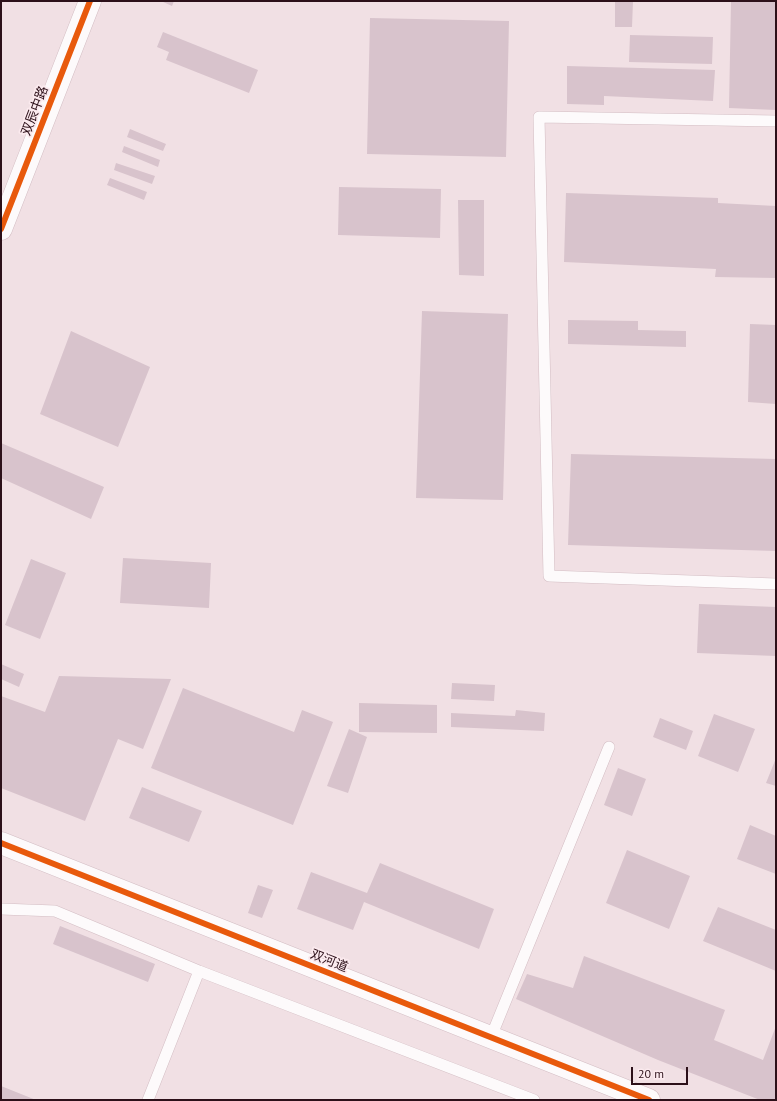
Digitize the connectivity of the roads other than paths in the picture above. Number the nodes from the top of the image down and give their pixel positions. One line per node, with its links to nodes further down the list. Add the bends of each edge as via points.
1 (90, 1): 3 (street, 双辰中路)
2 (776, 121): 4 (lane, via 539,117 549,576)
3 (1, 229)
4 (776, 584)
5 (609, 747): 9 (lane)
6 (1, 843): 9 (street, 双河道)
7 (1, 908): 8 (lane, via 56,911)
8 (199, 971): 10 (lane); 11 (lane)
9 (491, 1037): 12 (street, 双河道)
10 (148, 1100)
11 (534, 1100)
12 (649, 1100)

